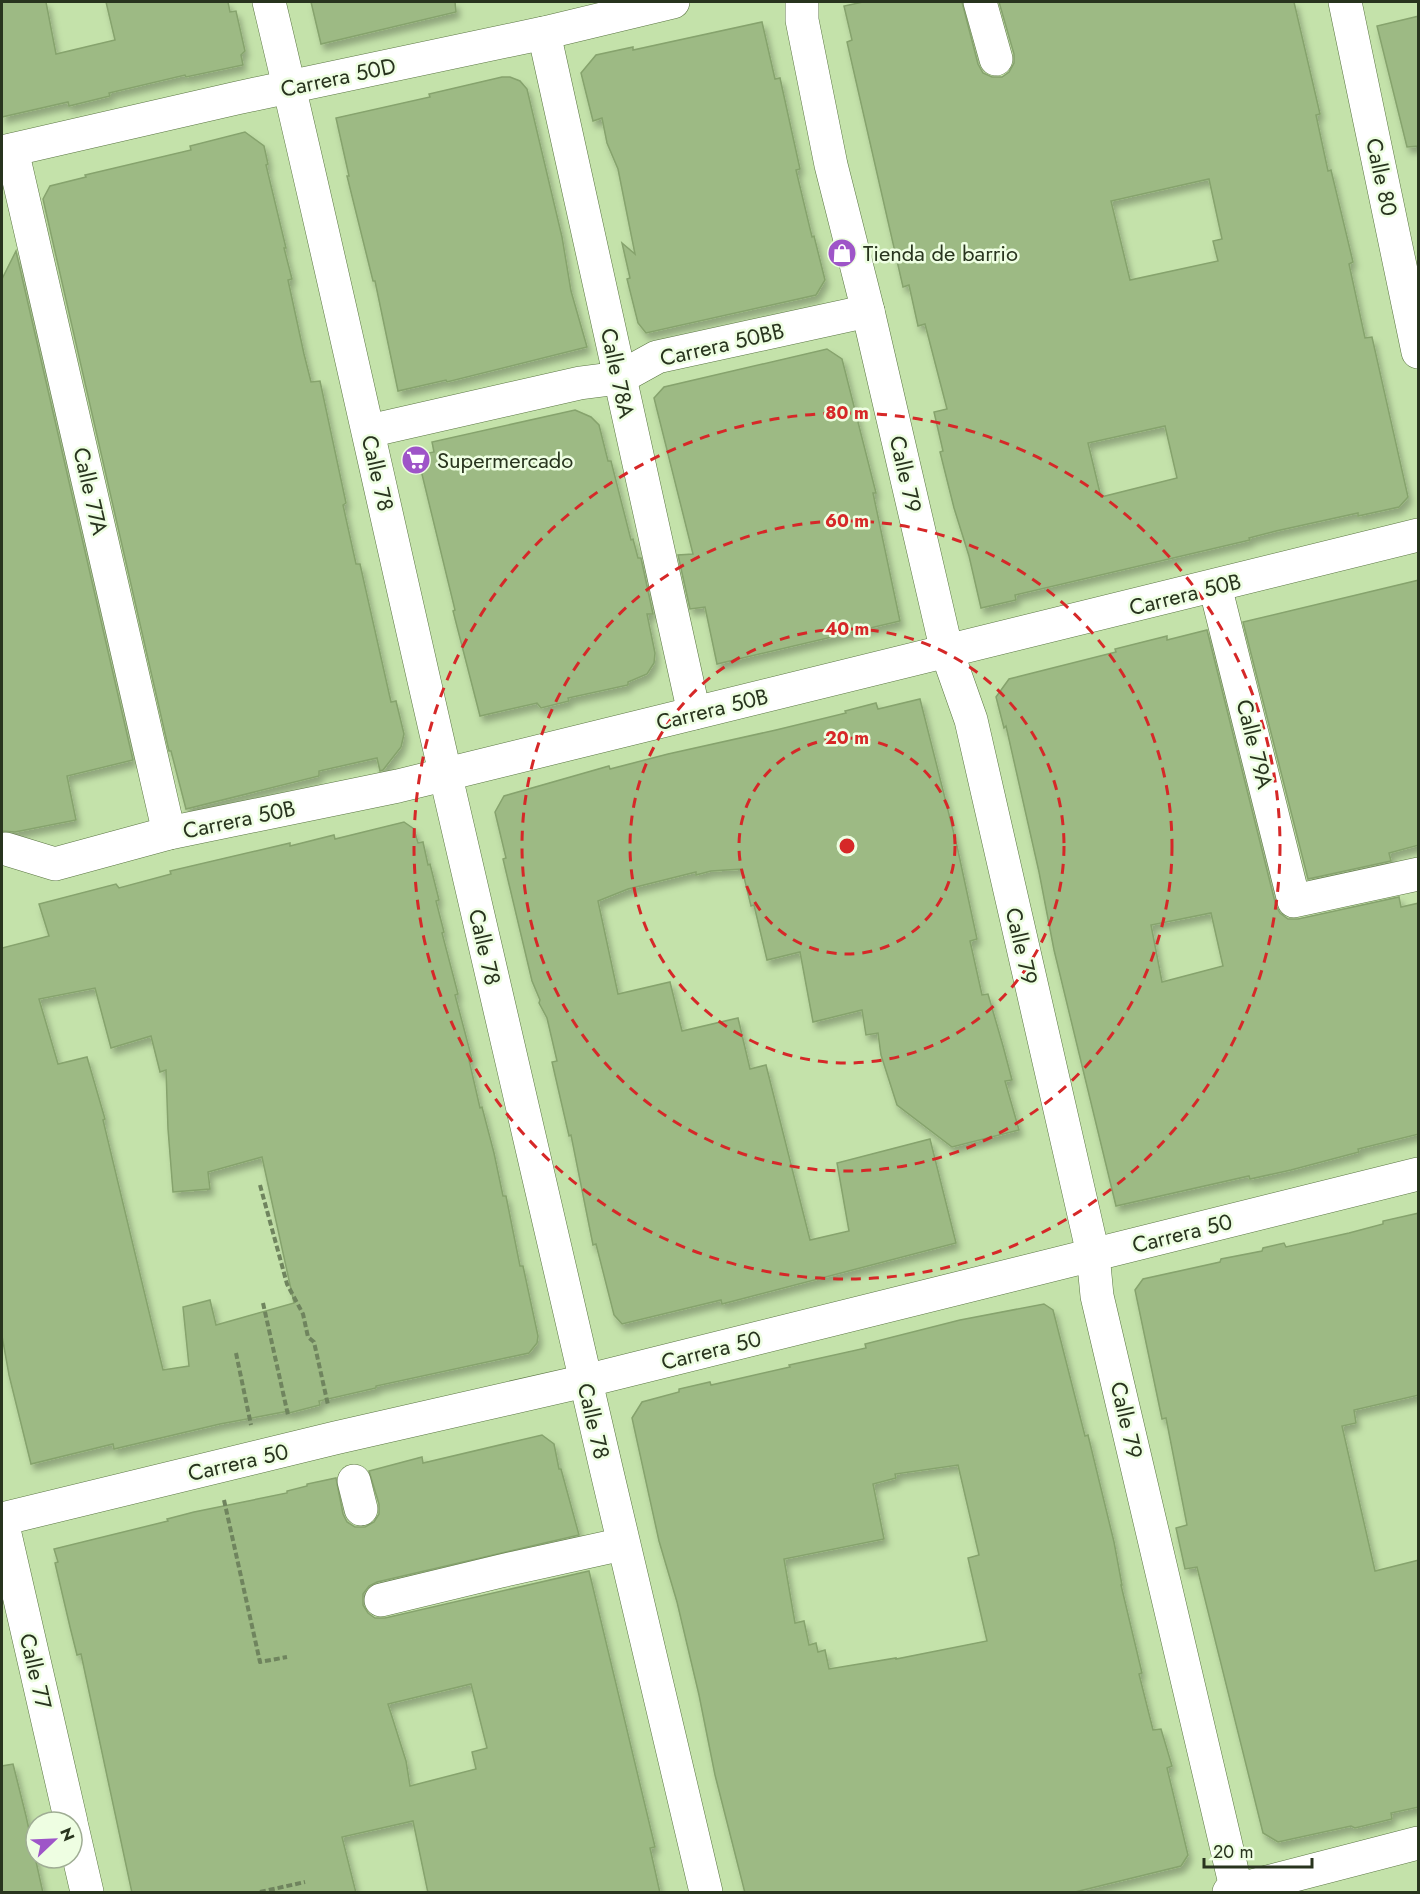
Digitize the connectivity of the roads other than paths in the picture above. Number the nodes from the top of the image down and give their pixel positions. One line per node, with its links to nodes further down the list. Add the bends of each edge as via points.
1 (269, 2): 8 (street, Calle 78)
2 (673, 2): 6 (street, Carrera 50D)
3 (802, 2): 10 (street, Calle 79, via 802,20 831,165)
4 (980, 2): 7 (street)
5 (1345, 2): 11 (street, Calle 80)
6 (544, 33): 8 (street, Carrera 50D); 12 (street, Calle 78A)
7 (996, 59)
8 (290, 88): 9 (street, Carrera 50D); 13 (street, Calle 78)
9 (7, 151): 19 (street, Calle 77A)
10 (868, 311): 12 (street, Carrera 50BB, via 657,357); 16 (street, Calle 79)
11 (1419, 352)
12 (619, 378): 13 (street, Carrera 50BB, via 580,383); 17 (street, Calle 78A)
13 (369, 431): 18 (street, Calle 78)
14 (1419, 535): 15 (street, Carrera 50B)
15 (1215, 586): 16 (street, Carrera 50B); 21 (street, Calle 79A, via 1294,901)
16 (947, 652): 17 (street, Carrera 50B); 23 (street, Calle 79, via 971,720)
17 (694, 713): 18 (street, Carrera 50B)
18 (445, 775): 19 (street, Carrera 50B); 24 (street, Calle 78)
19 (170, 833): 20 (street, Carrera 50B, via 55,864)
20 (6, 849)
21 (1419, 874)
22 (1419, 1174): 23 (street, Carrera 50)
23 (1093, 1254): 24 (street, Carrera 50); 31 (street, Calle 79, via 1097,1296)
24 (585, 1381): 25 (street, Carrera 50); 26 (street, Calle 78)
25 (2, 1520): 28 (street, Calle 77)
26 (623, 1544): 27 (street); 33 (street, Calle 78)
27 (381, 1600)
28 (68, 1810)
29 (1419, 1843): 31 (street)
30 (82, 1870): 32 (street)
31 (1234, 1892)
32 (87, 1893)
33 (706, 1893)

